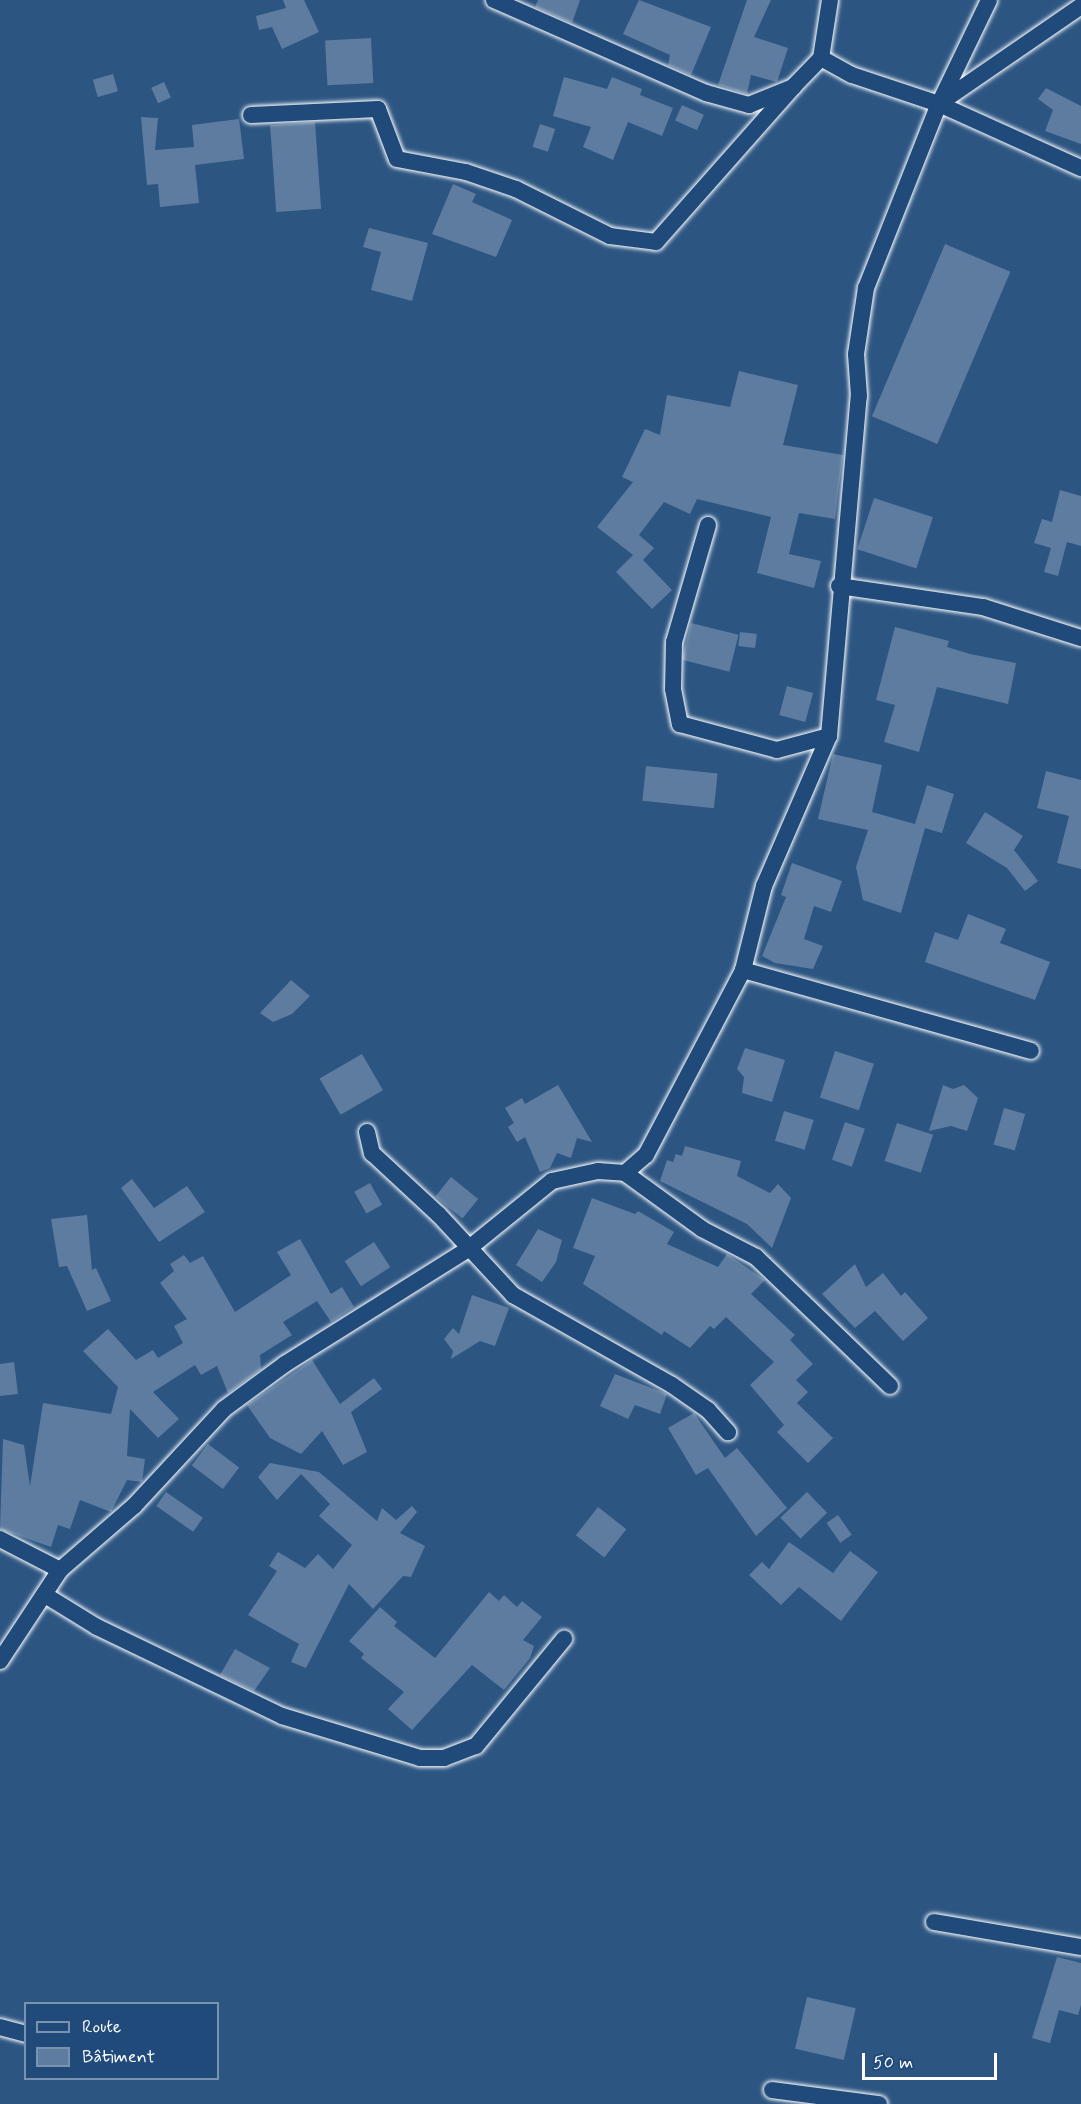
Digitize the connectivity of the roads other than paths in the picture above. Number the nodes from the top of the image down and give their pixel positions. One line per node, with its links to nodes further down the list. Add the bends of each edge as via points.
1 (494, 0): 6 (street, via 706,93 749,105)
2 (830, 0): 5 (street)
3 (989, 0): 7 (street)
4 (1081, 6): 7 (street)
5 (821, 58): 6 (street); 7 (street, via 852,75)
6 (793, 87): 8 (street, via 656,242 610,236 516,189 466,172 397,159 378,109)
7 (939, 104): 9 (street); 11 (street, via 866,288 856,354 859,396)
8 (251, 115)
9 (1081, 168)
10 (708, 525): 13 (street, via 674,642 673,689 680,724 777,750)
11 (839, 586): 12 (street, via 983,607); 13 (street)
12 (1081, 638)
13 (829, 736): 14 (street, via 764,886)
14 (743, 970): 15 (street); 17 (street, via 646,1155)
15 (1030, 1051)
16 (367, 1132): 18 (street, via 372,1153 439,1215)
17 (625, 1173): 18 (street, via 598,1171 552,1181); 19 (street, via 702,1230 756,1257)
18 (468, 1249): 20 (street, via 513,1295 672,1385 708,1410); 22 (street, via 285,1364 224,1409 134,1506)
19 (890, 1386)
20 (728, 1432)
21 (0, 1539): 22 (street)
22 (60, 1570): 23 (street)
23 (45, 1595): 24 (street, via 97,1627 282,1716 420,1758 444,1758 476,1746); 25 (street)
24 (564, 1639)
25 (0, 1661)
26 (934, 1922): 27 (street)
27 (1081, 1947)
28 (0, 2027): 29 (street)
29 (24, 2033)
30 (772, 2090): 31 (street)
31 (879, 2104)

